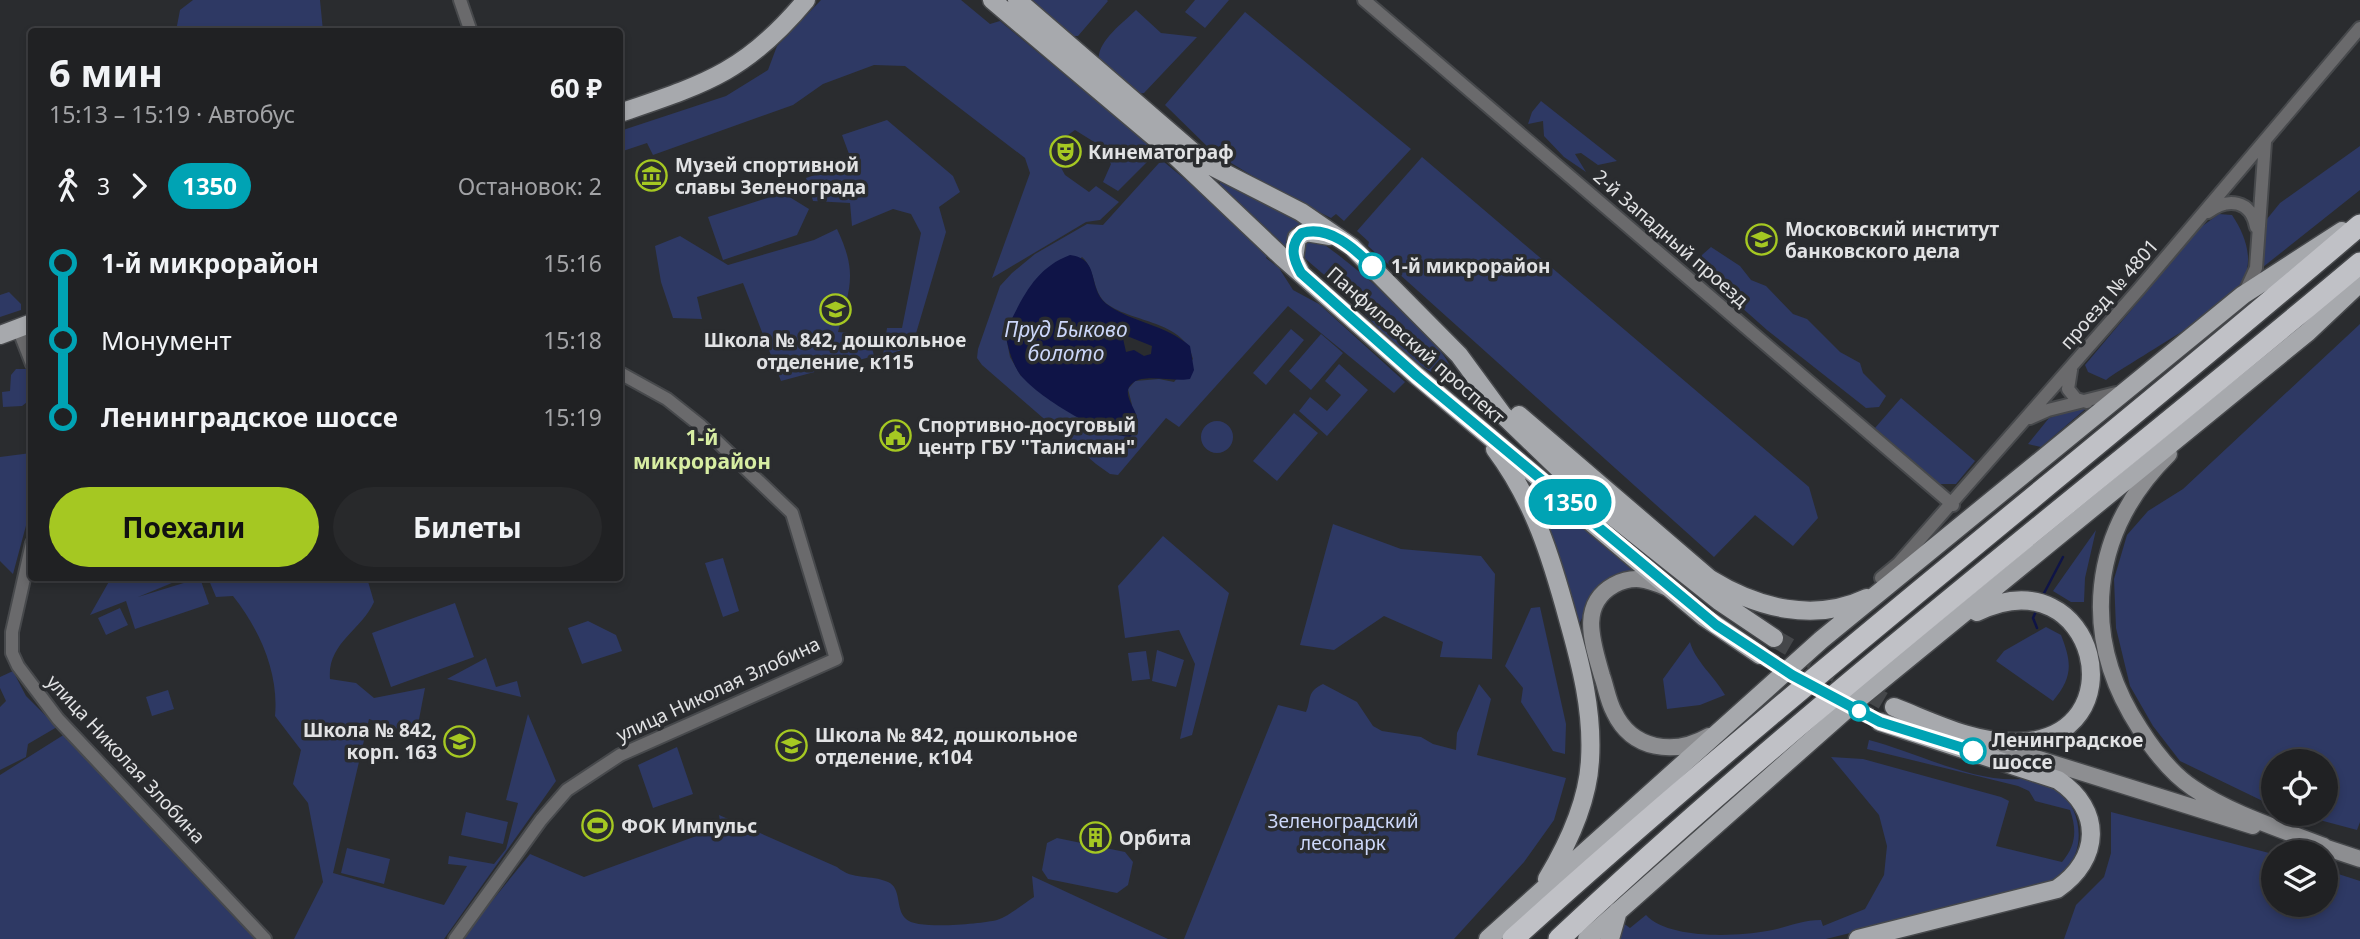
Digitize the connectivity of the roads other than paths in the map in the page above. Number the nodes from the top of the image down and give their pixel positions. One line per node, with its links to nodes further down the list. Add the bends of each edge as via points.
1 (460, 0): 7 (street)
2 (806, 0): 8 (main road, via 746,60 695,87)
3 (992, 0): 15 (main road, Панфиловский проспект, via 1166,148)
4 (1017, 0): 13 (main road, Панфиловский проспект, via 1207,164 1301,212)
5 (1364, 0): 28 (street, 2-й Западный проезд)
6 (2360, 27): 9 (street, проезд № 4801)
7 (470, 28)
8 (623, 112)
9 (2266, 139): 10 (street, проезд № 4801); 12 (street)
10 (2199, 218): 12 (street, via 2217,205 2242,204 2254,218); 20 (street, проезд № 4801)
11 (2360, 223): 17 (main road); 50 (highway, via 1838,655)
12 (2258, 235): 17 (street, via 2256,268)
13 (1345, 242): 15 (main road, via 1315,232 1302,233 1293,252); 21 (main road, Панфиловский проспект)
14 (2360, 263): 51 (highway, via 1863,672 1652,852)
15 (1301, 273): 27 (main road, Панфиловский проспект)
16 (2360, 283): 25 (main road)
17 (2243, 295): 23 (main road)
18 (25, 326): 19 (main road)
19 (0, 335)
20 (2074, 364): 24 (street, via 2068,389 2076,399); 26 (street, проезд № 4801)
21 (1474, 371): 30 (main road, via 1574,464 1729,591 1775,608 1808,610 1859,602); 33 (main road, Панфиловский проспект, via 1503,415 1587,495 1719,601)
22 (623, 375): 48 (street, улица Николая Злобина, via 701,426 792,513 836,659 620,755 567,790)
23 (2133, 386): 24 (street); 30 (main road)
24 (2088, 402): 26 (street)
25 (2218, 405): 32 (main road); 42 (street, via 2154,468 2115,529 2101,579 2106,652 2127,709 2149,743 2182,779 2209,797)
26 (2027, 419): 28 (street, проезд № 4801)
27 (1472, 422): 31 (main road, Панфиловский проспект); 45 (main road, via 1508,466 1535,515 1548,547 1589,705 1590,761 1582,804 1565,847)
28 (1952, 505): 30 (street, проезд № 4801)
29 (28, 561): 47 (street, улица Николая Злобина, via 12,632 12,653 18,666 58,719)
30 (1884, 583): 36 (main road)
31 (1679, 596): 34 (main road, Панфиловский проспект); 36 (street, via 1639,578 1616,584 1597,598 1590,632 1614,712 1629,735 1664,749 1687,747)
32 (1946, 629): 38 (main road, via 1998,603 2033,602 2067,619 2087,646 2092,663 2088,694 2066,726 2017,743); 46 (main road, via 1856,701)
33 (1774, 638)
34 (1760, 655)
35 (1894, 707): 38 (main road)
36 (1728, 722): 45 (main road)
37 (1880, 722): 39 (main road)
38 (1975, 738): 40 (street)
39 (2037, 771): 40 (street); 54 (main road, via 2070,788 2090,819 2089,846 2068,881 2044,894)
40 (2230, 819): 41 (street)
41 (2303, 840)
42 (2310, 840)
43 (2338, 851): 44 (street)
44 (2360, 859)
45 (1534, 897): 49 (main road)
46 (1620, 908): 52 (main road); 53 (main road)
47 (265, 939)
48 (455, 939)
49 (1488, 939)
50 (1513, 939)
51 (1559, 939)
52 (1587, 939)
53 (1610, 939)
54 (1858, 939)

